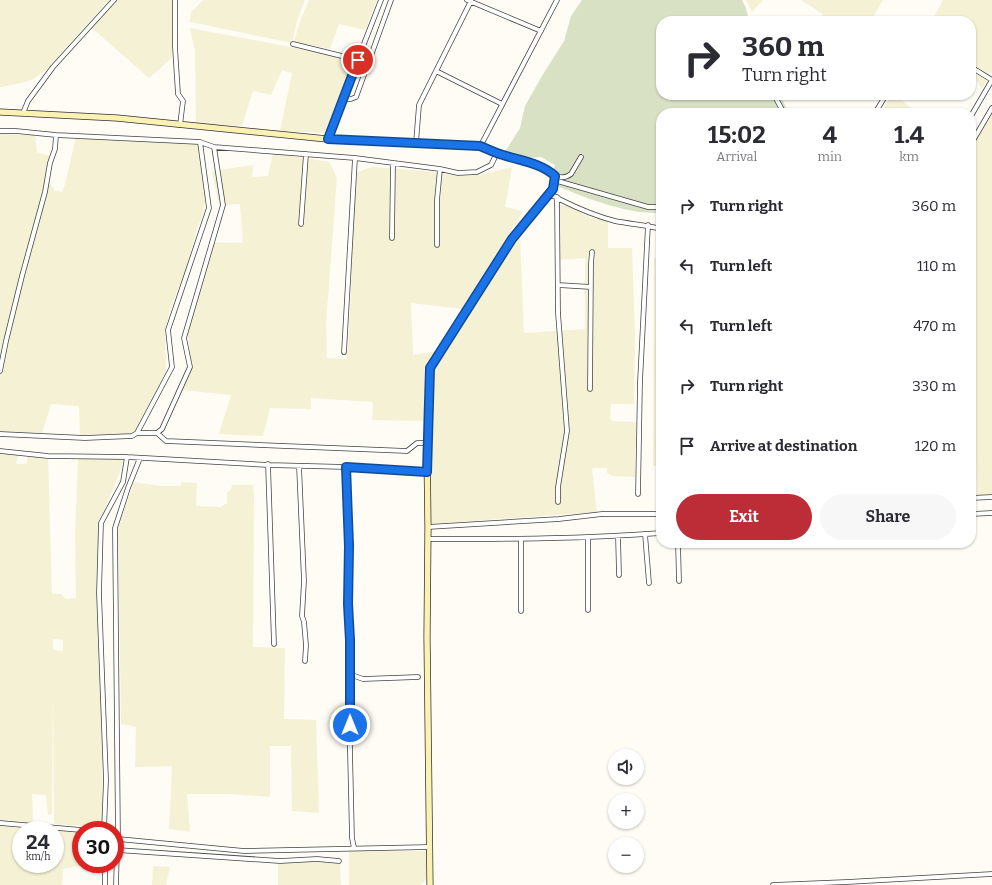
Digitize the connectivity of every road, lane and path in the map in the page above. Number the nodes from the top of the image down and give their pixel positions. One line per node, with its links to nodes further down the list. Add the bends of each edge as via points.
1 (114, 0): 18 (street, via 53,67 28,101)
2 (175, 0): 19 (street, via 178,94 183,101)
3 (381, 0): 9 (street)
4 (391, 0): 13 (street, via 356,97)
5 (557, 0): 7 (street)
6 (469, 1): 7 (street); 11 (street)
7 (541, 31): 14 (street)
8 (293, 44): 9 (street)
9 (358, 60): 13 (street)
10 (976, 70): 12 (street)
11 (436, 71): 14 (street); 25 (street, via 419,105)
12 (992, 80): 15 (street)
13 (342, 100): 23 (street)
14 (502, 104): 27 (street)
15 (976, 108)
16 (992, 108): 22 (street)
17 (0, 112): 18 (street)
18 (23, 113): 19 (street, via 117,118)
19 (180, 125): 23 (street)
20 (0, 132): 21 (street)
21 (56, 135): 24 (street); 47 (street, via 45,192)
22 (976, 135)
23 (328, 139): 25 (street)
24 (200, 142): 26 (street); 51 (street, via 209,208 168,330 172,367)
25 (416, 143): 27 (street)
26 (214, 146): 29 (street); 49 (street, via 223,205 184,338 190,367 162,429)
27 (480, 146): 28 (street)
28 (497, 153): 33 (street, via 491,165 477,172 458,173); 34 (street, via 540,166)
29 (306, 154): 31 (street); 38 (street)
30 (580, 157): 34 (street, via 572,174)
31 (355, 158): 32 (street); 46 (street)
32 (393, 163): 33 (street); 41 (street)
33 (440, 169): 42 (street, via 436,200)
34 (555, 178): 35 (street, via 553,189); 37 (street, via 648,207)
35 (548, 195): 36 (street); 52 (street, via 512,239 430,368)
36 (557, 197): 39 (street, via 588,213 615,221); 44 (street)
37 (656, 207)
38 (301, 224)
39 (648, 225): 40 (street); 60 (street, via 640,382)
40 (656, 227)
41 (392, 238)
42 (437, 245)
43 (592, 252): 45 (street)
44 (558, 286): 45 (street); 63 (street, via 567,430)
45 (591, 287): 48 (street)
46 (344, 352)
47 (0, 371)
48 (590, 389)
49 (157, 433): 51 (street); 52 (street, via 166,441 407,451 417,443)
50 (0, 434): 51 (street, via 85,438)
51 (137, 434)
52 (428, 443): 59 (street)
53 (0, 452): 54 (street, via 48,456)
54 (127, 457): 55 (street); 84 (street, via 123,482 101,523 99,593 106,780)
55 (140, 458): 56 (street); 88 (street, via 115,528 118,838 244,851)
56 (268, 464): 57 (street); 80 (street)
57 (299, 466): 58 (street); 81 (street)
58 (346, 467): 59 (street); 82 (street)
59 (427, 472): 67 (street)
60 (638, 494)
61 (992, 497): 62 (street)
62 (976, 498)
63 (558, 502)
64 (992, 513): 66 (street)
65 (656, 514): 67 (street, via 602,514 559,520)
66 (976, 514)
67 (428, 527): 72 (street)
68 (656, 533): 69 (street)
69 (645, 534): 70 (street); 77 (street)
70 (618, 536): 71 (street); 75 (street)
71 (588, 537): 73 (street); 78 (street)
72 (428, 539): 73 (street); 87 (street)
73 (521, 539): 79 (street)
74 (678, 548): 76 (street)
75 (619, 575)
76 (679, 581)
77 (649, 583)
78 (588, 610)
79 (521, 611)
80 (274, 644)
81 (305, 661)
82 (349, 674): 83 (street, via 363,679); 88 (street)
83 (418, 677)
84 (104, 821)
85 (0, 822): 86 (street)
86 (72, 829)
87 (430, 847): 88 (street); 95 (street)
88 (354, 848)
89 (339, 861): 94 (street, via 280,861 117,850)
90 (105, 873): 93 (street)
91 (992, 874): 92 (street)
92 (878, 883): 96 (street)
93 (105, 885)
94 (116, 885)
95 (430, 885)
96 (772, 885)

